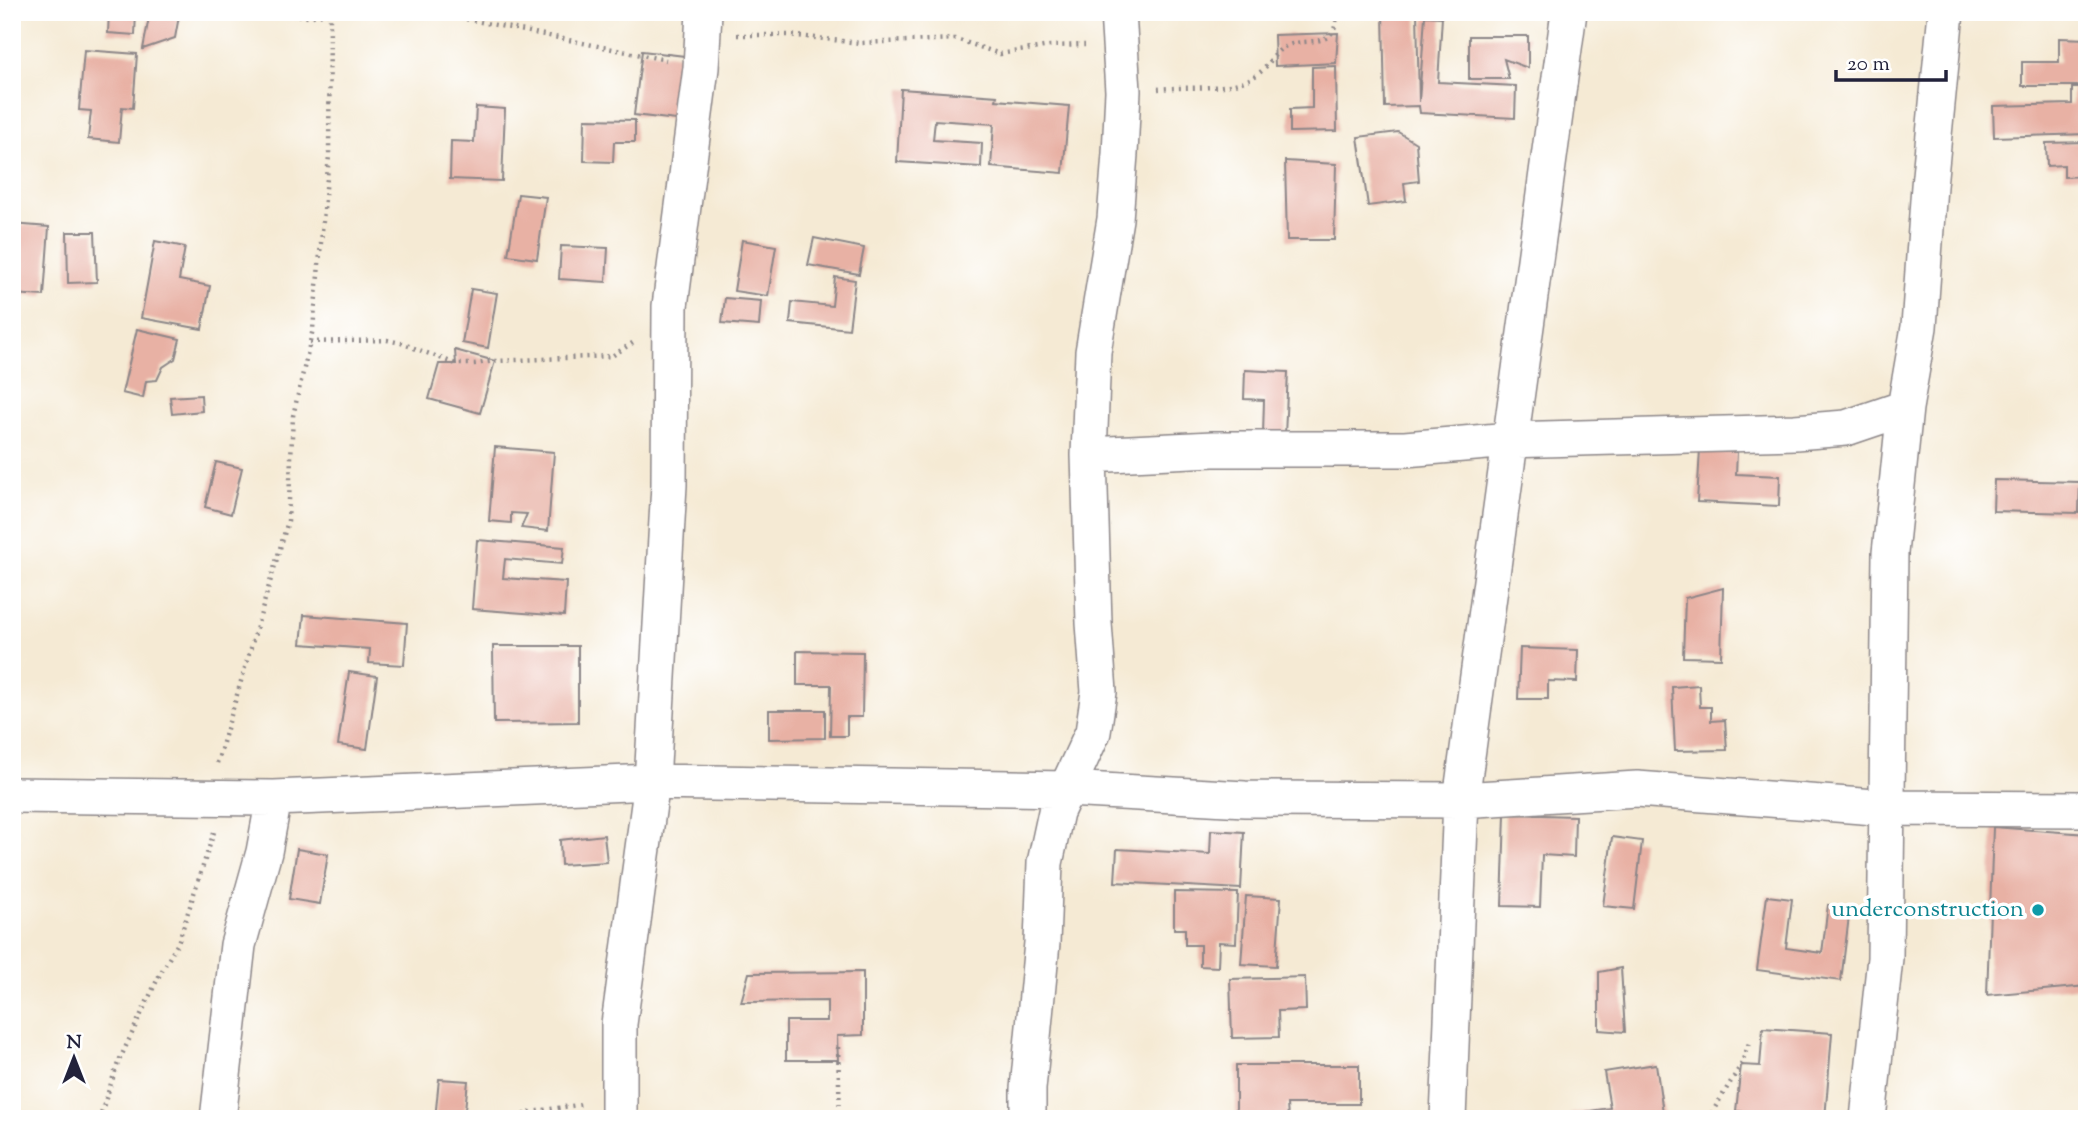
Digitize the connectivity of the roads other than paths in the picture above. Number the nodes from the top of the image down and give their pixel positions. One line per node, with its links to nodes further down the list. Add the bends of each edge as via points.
1 (704, 12): 8 (street, via 670,318 669,485)
2 (1118, 12): 7 (street, via 1123,92 1115,219 1093,352)
3 (1569, 12): 6 (street)
4 (1946, 12): 5 (street, via 1919,327)
5 (1905, 408): 6 (street, via 1846,428); 13 (street, via 1890,553)
6 (1510, 439): 7 (street, via 1405,449 1213,449); 12 (street)
7 (1089, 455): 9 (street, via 1099,692 1093,733)
8 (652, 782): 9 (street); 11 (street); 15 (street, via 619,1024)
9 (1067, 789): 12 (street, via 1245,799); 17 (street, via 1056,812 1045,863)
10 (12, 794): 11 (street)
11 (274, 798): 16 (street, via 238,945)
12 (1461, 800): 13 (street, via 1637,789); 18 (street)
13 (1888, 808): 14 (street); 19 (street, via 1885,958)
14 (2087, 809)
15 (620, 1109)
16 (218, 1119)
17 (1028, 1119)
18 (1448, 1119)
19 (1868, 1119)

